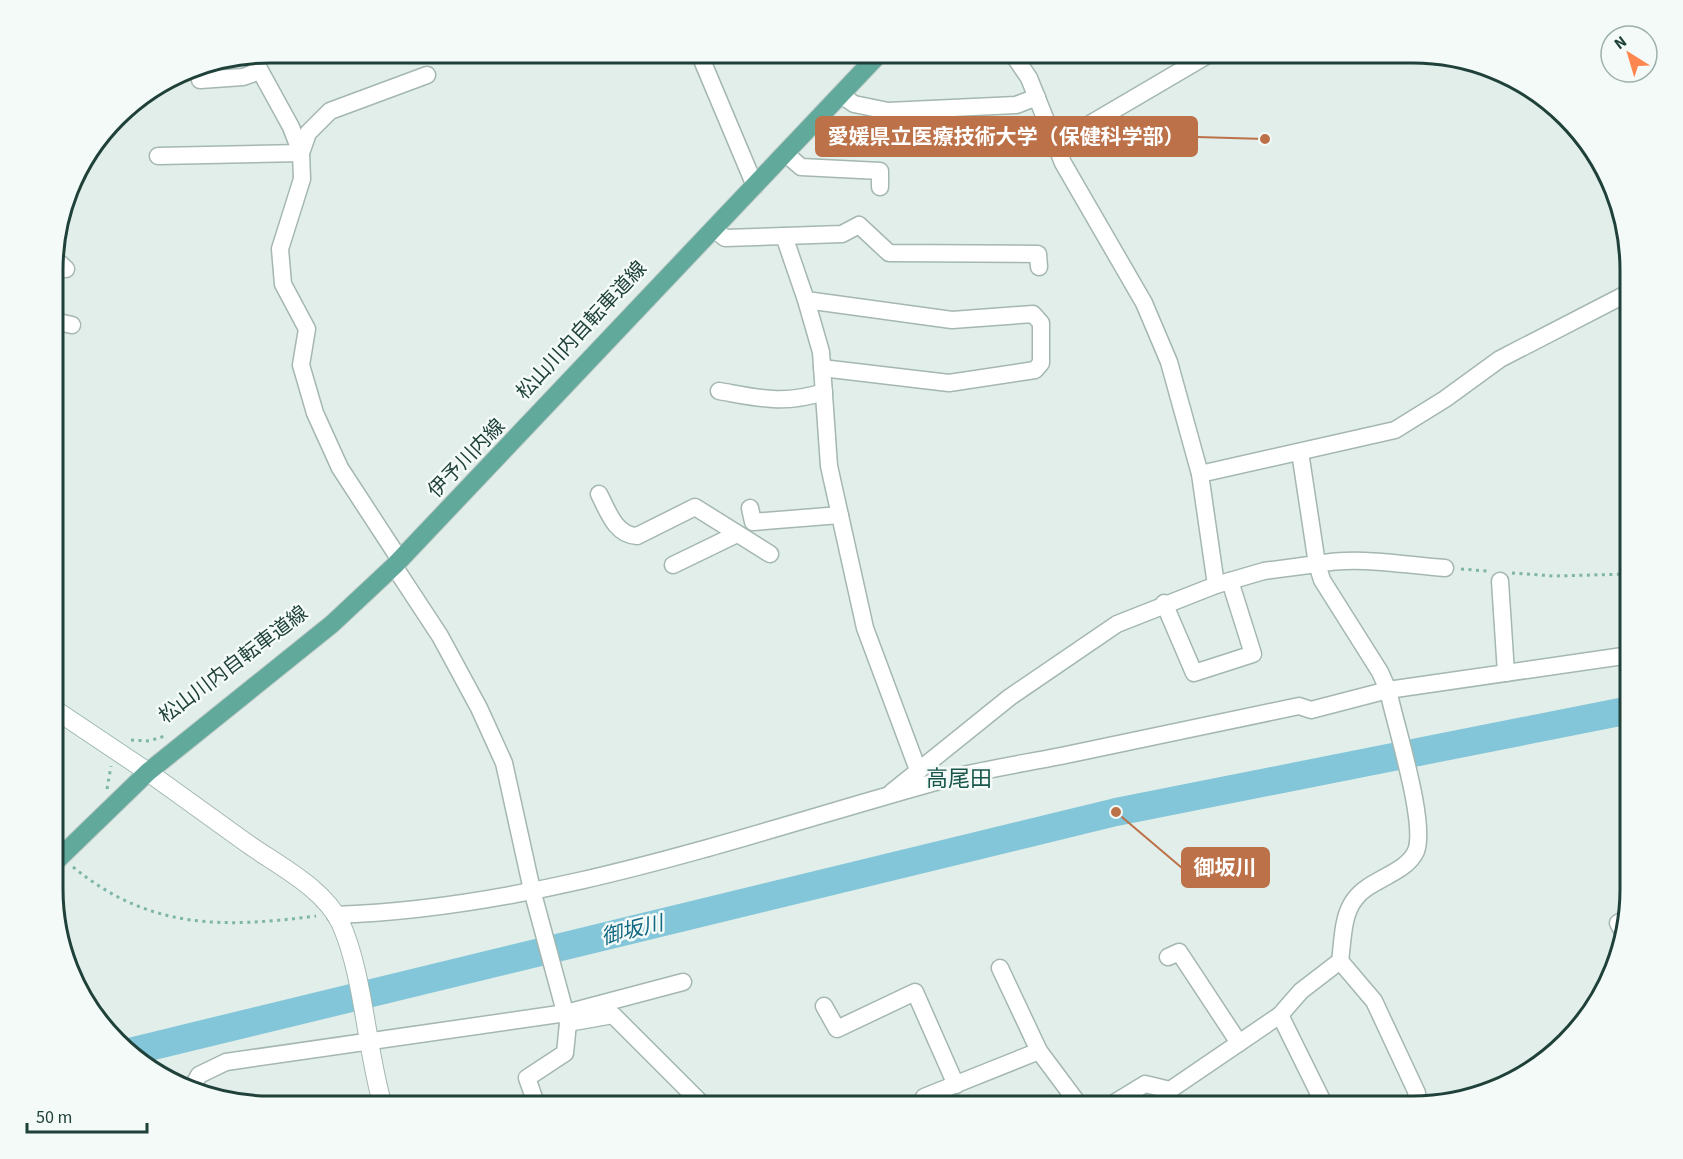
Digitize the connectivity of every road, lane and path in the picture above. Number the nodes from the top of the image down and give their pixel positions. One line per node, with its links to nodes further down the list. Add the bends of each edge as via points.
1 (703, 63): 15 (street)
2 (871, 63): 9 (main road, 伊予川内線)
3 (1019, 63): 10 (street)
4 (1194, 63): 11 (street)
5 (255, 64): 8 (street, via 243,77)
6 (257, 64): 12 (street)
7 (427, 75): 12 (street, via 330,111 308,133)
8 (200, 80)
9 (841, 95): 10 (street, via 854,104 888,111 1016,105); 13 (main road, 伊予川内線)
10 (1037, 97): 11 (street)
11 (1056, 144): 28 (street, via 1063,163 1144,303 1169,362)
12 (302, 153): 14 (street); 33 (street, via 302,179 280,249 284,284 307,329 302,365 315,413 340,468)
13 (786, 154): 15 (main road, 伊予川内線); 16 (street, via 801,166 880,171)
14 (158, 156)
15 (755, 186): 17 (main road, 伊予川内線)
16 (880, 187)
17 (714, 229): 18 (street, via 725,238); 33 (main road, 伊予川内線)
18 (784, 236): 19 (street, via 842,234 859,225 889,253 1038,254); 21 (street)
19 (1039, 267)
20 (1620, 297): 27 (street, via 1500,359 1395,430)
21 (806, 300): 24 (street); 24 (street, via 951,320 1034,314 1041,323 1041,363 1035,370 949,383)
22 (63, 323): 23 (street)
23 (72, 325)
24 (822, 368): 26 (street)
25 (719, 391): 26 (street, via 777,401 800,400)
26 (824, 392): 30 (street, via 829,466)
27 (1300, 452): 28 (street); 34 (street)
28 (1200, 474): 39 (street)
29 (599, 494): 31 (street, via 626,536 637,536 695,507)
30 (840, 515): 31 (street, via 751,515); 48 (street, via 866,628)
31 (741, 536): 32 (street); 35 (street)
32 (770, 554)
33 (397, 563): 49 (main road, 伊予川内線, via 332,624); 54 (street, via 480,708 504,763)
34 (1317, 564): 36 (street, via 1359,559); 39 (street, via 1279,568); 43 (street, via 1322,580 1380,672)
35 (673, 565)
36 (1445, 568): 38 (path)
37 (1620, 574): 38 (path)
38 (1500, 575): 42 (street)
39 (1223, 583): 40 (street); 40 (street, via 1253,654 1194,673)
40 (1164, 603): 48 (street, via 1117,624 1082,646)
41 (1620, 656): 42 (street)
42 (1506, 673): 43 (street)
43 (1388, 694): 51 (street, via 1311,710 1299,706 942,780); 57 (street, via 1416,809 1419,842 1415,854 1405,864 1355,898 1346,918)
44 (63, 715): 49 (street)
45 (170, 734): 46 (path, 松山川内自転車道線, via 149,741 131,739)
46 (126, 747)
47 (115, 761): 50 (path, via 109,769)
48 (918, 770): 51 (street)
49 (148, 772): 52 (main road, 伊予川内線); 55 (street, via 308,886)
50 (106, 796)
51 (887, 796): 54 (street, via 777,830)
52 (63, 855)
53 (63, 864): 55 (path, via 153,912 176,918 255,924)
54 (534, 895): 55 (street); 61 (street)
55 (338, 920): 63 (street, via 356,979)
56 (1168, 957): 64 (street, via 1179,952)
57 (1340, 961): 62 (street, via 1301,991); 75 (street, via 1374,1001)
58 (1000, 968): 65 (street)
59 (683, 982): 61 (street)
60 (824, 1006): 67 (street, via 837,1029 915,992)
61 (566, 1014): 63 (street); 69 (street, via 565,1053 526,1078); 70 (street, via 613,1015)
62 (1280, 1015): 64 (street); 74 (street)
63 (367, 1040): 66 (street, via 226,1062 199,1075); 68 (street)
64 (1239, 1043): 73 (street, via 1170,1090 1145,1084)
65 (1039, 1051): 67 (street); 72 (street)
66 (195, 1082)
67 (956, 1085): 71 (street)
68 (381, 1096)
69 (533, 1096)
70 (694, 1096)
71 (927, 1096)
72 (1073, 1096)
73 (1125, 1096)
74 (1320, 1096)
75 (1416, 1096)

